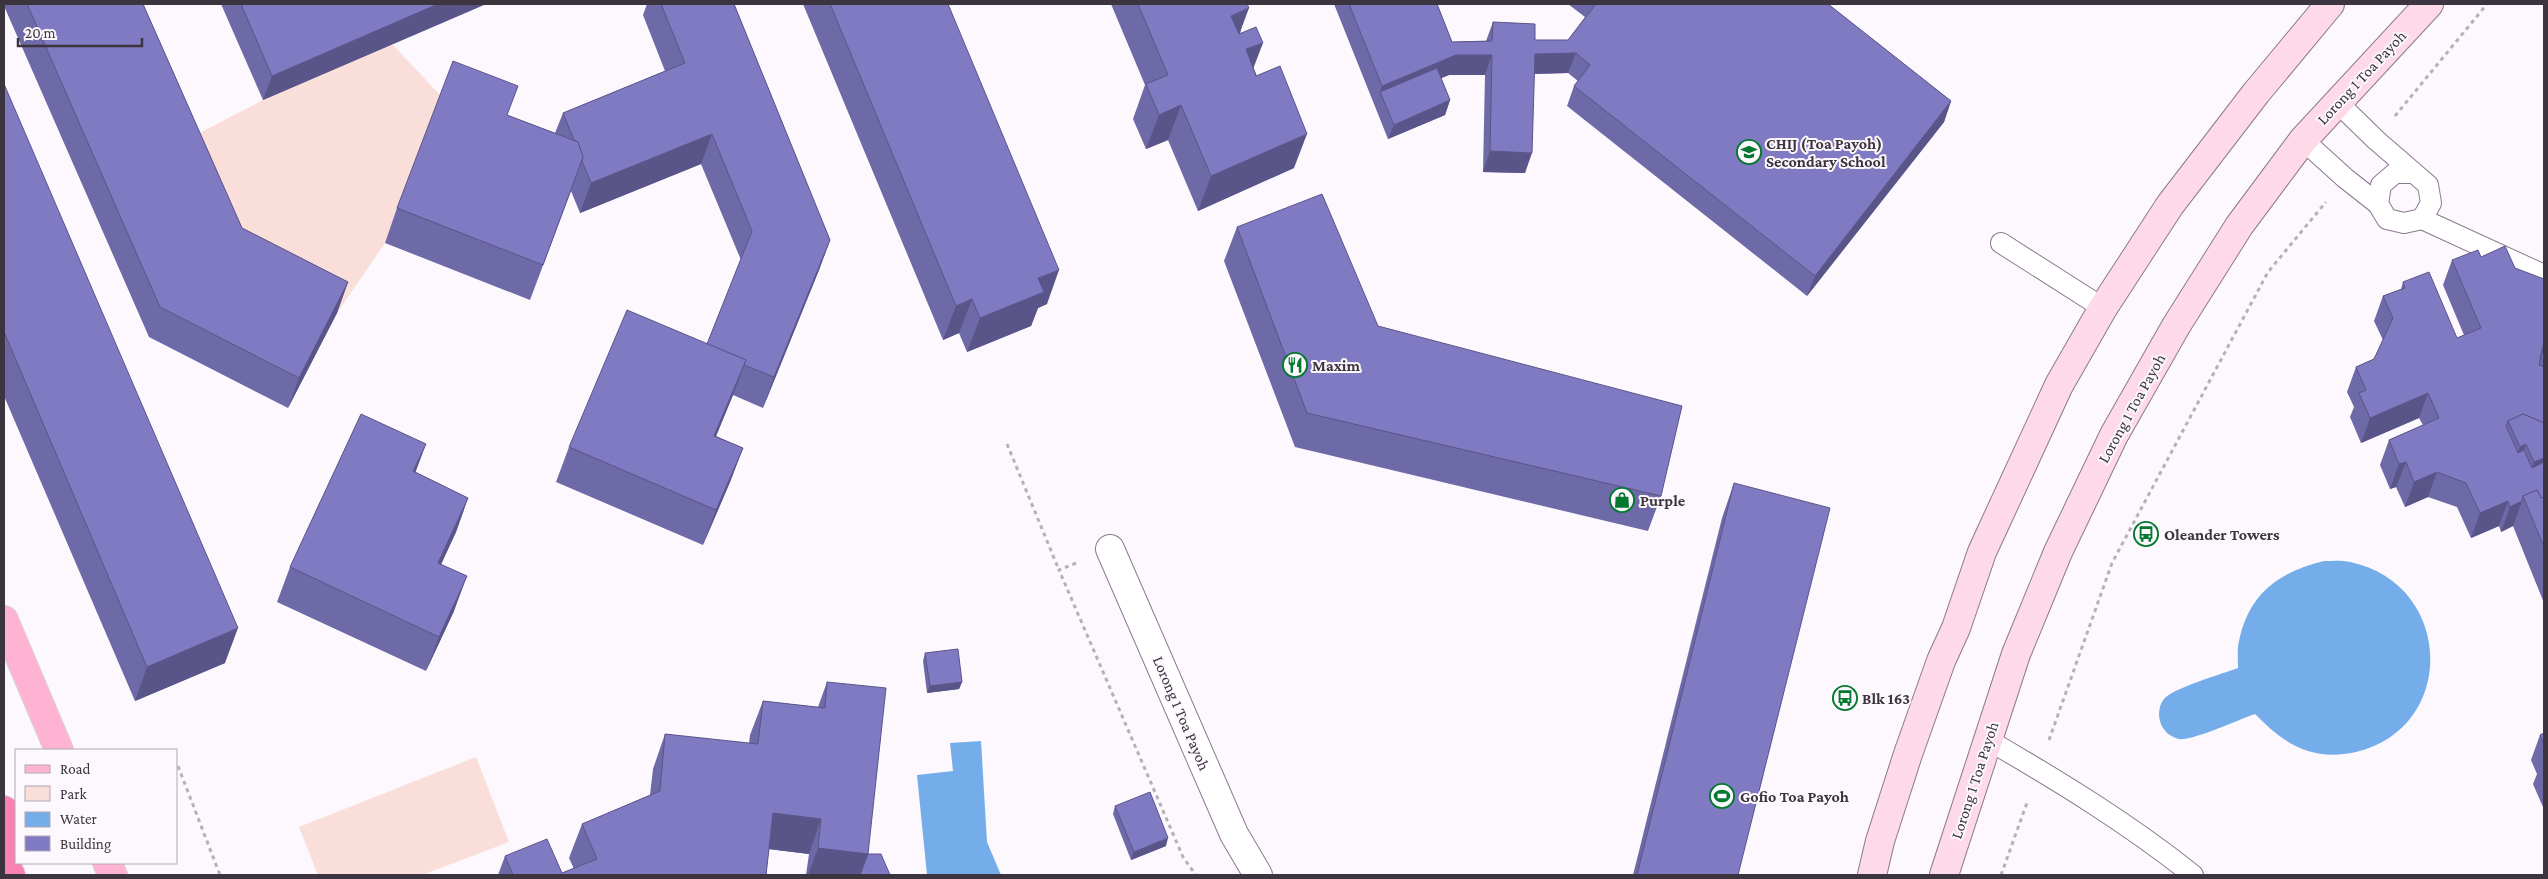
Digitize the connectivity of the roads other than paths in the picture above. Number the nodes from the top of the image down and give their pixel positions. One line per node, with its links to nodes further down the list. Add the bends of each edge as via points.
1 (2330, 4): 10 (main road, via 2170,205)
2 (2429, 4): 3 (main road, Lorong 1 Toa Payoh)
3 (2337, 102): 4 (main road, Lorong 1 Toa Payoh); 5 (lane)
4 (2304, 140): 6 (lane); 13 (main road, Lorong 1 Toa Payoh, via 2239,226 2176,326 2114,435 2058,552 2016,654)
5 (2414, 173): 6 (lane, via 2395,173 2381,185); 7 (lane, via 2428,185 2431,203)
6 (2378, 204): 7 (lane, via 2387,220 2404,223)
7 (2422, 219): 9 (lane)
8 (2001, 242): 10 (lane)
9 (2544, 275)
10 (2102, 308): 20 (main road, via 2058,385 1982,552 1908,754)
11 (1110, 549): 19 (street, Lorong 1 Toa Payoh, via 1234,834)
12 (4, 620): 14 (main road)
13 (1988, 740): 21 (main road, Lorong 1 Toa Payoh); 22 (lane, via 2155,845)
14 (59, 749)
15 (4, 810): 16 (highway)
16 (15, 838)
17 (4, 862): 18 (highway)
18 (11, 875)
19 (1258, 875)
20 (1872, 875)
21 (1944, 875)
22 (2193, 875)

